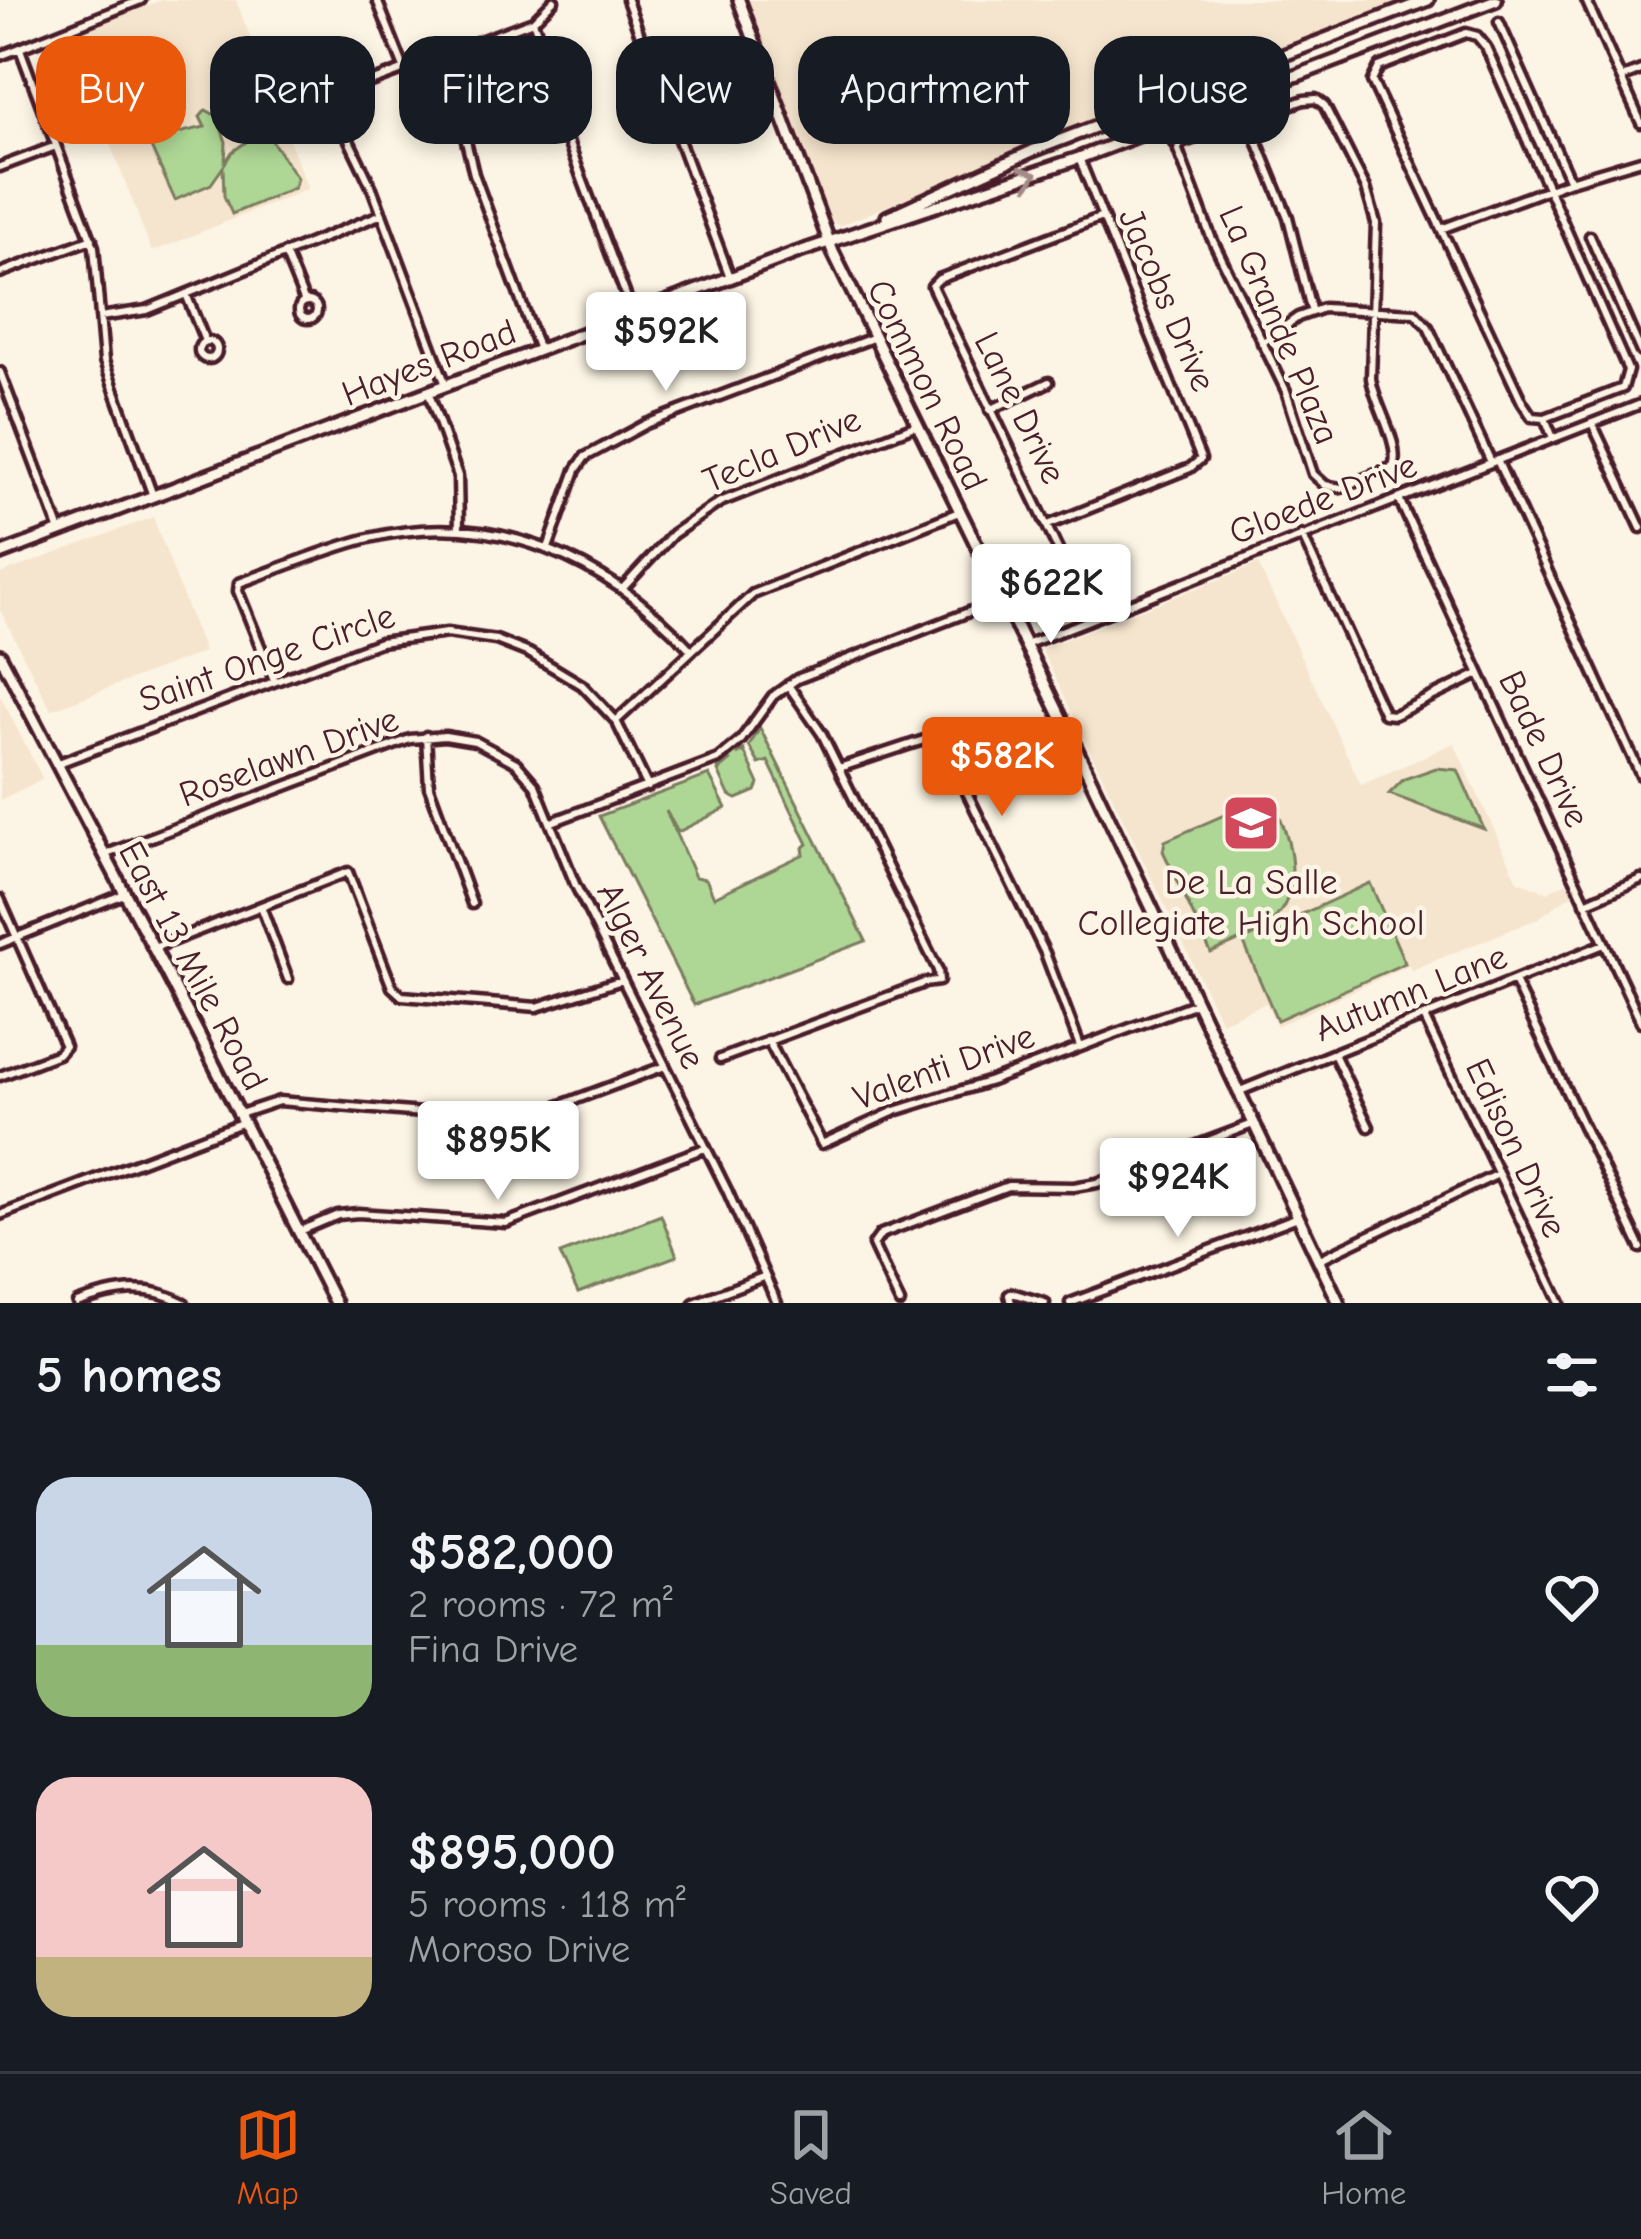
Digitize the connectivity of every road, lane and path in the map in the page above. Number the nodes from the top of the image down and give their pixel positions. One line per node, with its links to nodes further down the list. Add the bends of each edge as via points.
1 (141, 0): 15 (street)
2 (376, 0): 18 (street)
3 (554, 0): 10 (street)
4 (627, 0): 48 (street)
5 (739, 0): 45 (street, Common Road)
6 (1428, 0): 16 (street, Hayes Road)
7 (1496, 0): 9 (street, Hayes Road)
8 (1586, 0): 22 (street)
9 (1458, 14): 12 (street); 14 (street, Hayes Road)
10 (532, 20): 13 (street); 53 (street, via 566,139)
11 (1499, 22): 36 (street)
12 (1466, 33): 19 (street); 37 (street, via 1486,47)
13 (489, 36)
14 (1371, 48): 19 (street); 21 (street, Hayes Road)
15 (20, 49): 17 (street); 31 (street)
16 (1290, 52)
17 (0, 56)
18 (399, 56)
19 (1379, 67): 42 (street, via 1375,89)
20 (1641, 70): 22 (street)
21 (1290, 78)
22 (1621, 78): 24 (street)
23 (1290, 106): 52 (street, via 1311,99 1324,105 1373,208)
24 (1641, 123)
25 (1094, 129): 35 (street, Hayes Road)
26 (349, 144): 39 (street)
27 (467, 144): 58 (street)
28 (1115, 144): 32 (street, Hayes Road)
29 (1179, 144): 57 (street, La Grande Plaza, via 1211,237)
30 (1258, 144): 51 (street, via 1288,217)
31 (56, 146): 34 (street); 44 (street)
32 (1079, 158): 38 (street, Hayes Road, one-way to 32); 40 (street, Jacobs Drive)
33 (1641, 160): 36 (street)
34 (0, 167)
35 (974, 176): 38 (street); 41 (street, Hayes Road)
36 (1570, 181): 37 (street)
37 (1547, 189): 42 (street); 63 (street, via 1627,364)
38 (981, 193): 41 (street, Hayes Road)
39 (382, 214): 46 (street); 62 (street)
40 (1102, 217): 66 (street, Lane Drive, via 932,286); 76 (street, Jacobs Drive, via 1202,454 1200,463)
41 (877, 223): 45 (street, Hayes Road)
42 (1441, 229): 68 (street, via 1522,402 1532,417)
43 (1590, 236): 59 (street)
44 (92, 239): 47 (street); 54 (street)
45 (828, 242): 48 (street, Hayes Road); 55 (street, Common Road)
46 (285, 254): 49 (street); 50 (street)
47 (0, 273)
48 (730, 278): 53 (street, Hayes Road)
49 (186, 294): 54 (street, via 134,314); 56 (street)
50 (305, 302)
51 (1311, 310): 52 (street); 57 (street)
52 (1373, 310): 57 (street, La Grande Plaza, via 1372,386 1398,456 1394,467 1363,481 1332,488 1313,474); 72 (street, via 1420,316)
53 (633, 314): 58 (street, Hayes Road)
54 (100, 316): 73 (street, via 106,370)
55 (875, 337): 70 (street, Common Road); 81 (street, via 646,424 585,457)
56 (205, 341)
57 (1262, 343)
58 (539, 350): 62 (street, Hayes Road)
59 (1641, 352)
60 (0, 372): 79 (street)
61 (1049, 382): 66 (street)
62 (446, 385): 64 (street, Hayes Road)
63 (1623, 388): 67 (street); 68 (street)
64 (428, 392): 73 (street, Hayes Road); 78 (street, via 458,476)
65 (1641, 404): 67 (street, Gloede Drive)
66 (990, 410): 76 (street, Lane Drive)
67 (1626, 410): 69 (street, Gloede Drive)
68 (1545, 418): 71 (street)
69 (1592, 423): 71 (street, Gloede Drive); 77 (street)
70 (917, 425): 75 (street, Common Road); 83 (street, Tecla Drive, via 719,502 673,534)
71 (1553, 438): 72 (street, Gloede Drive)
72 (1493, 461): 74 (street, Gloede Drive); 96 (street)
73 (153, 496): 79 (street, Hayes Road)
74 (1399, 499): 80 (street, Gloede Drive); 89 (street, Bade Drive)
75 (959, 512): 84 (street, Common Road); 87 (street, via 766,586)
76 (1046, 526): 85 (street, Lane Drive)
77 (1641, 529)
78 (459, 530): 81 (street); 90 (street, via 375,537 239,583)
79 (60, 531): 82 (street, Hayes Road)
80 (1302, 536): 85 (street, Gloede Drive); 89 (street, via 1384,714)
81 (548, 548): 83 (street)
82 (0, 554)
83 (624, 587): 87 (street)
84 (1002, 599): 86 (street, Common Road); 91 (street)
85 (1091, 618): 86 (street, Gloede Drive)
86 (1025, 645): 113 (street, Common Road)
87 (691, 650): 92 (street)
88 (0, 655): 94 (street, East 13 Mile Road)
89 (1479, 674): 103 (street, Bade Drive)
90 (274, 680): 92 (street, Saint Onge Circle, via 403,636 464,634 553,664); 94 (street, Saint Onge Circle)
91 (788, 685): 95 (street); 97 (street, via 729,751)
92 (616, 721): 97 (street, Saint Onge Circle)
93 (425, 736): 98 (street, Alger Avenue, via 460,737 505,756 535,785); 99 (street, Roselawn Drive); 104 (street, via 429,787)
94 (56, 764): 99 (street, East 13 Mile Road)
95 (839, 768): 116 (street, via 939,981); 117 (street, via 939,735 1045,953)
96 (1641, 776)
97 (648, 787): 98 (street)
98 (552, 822): 111 (street, Alger Avenue)
99 (104, 855): 101 (street, East 13 Mile Road)
100 (1641, 879): 103 (street)
101 (124, 894): 106 (street); 109 (street, East 13 Mile Road)
102 (0, 899): 106 (street)
103 (1585, 903): 108 (street, Bade Drive)
104 (472, 904)
105 (261, 906): 109 (street); 110 (street); 111 (street, via 348,872 402,996 537,1007)
106 (17, 937): 107 (street); 121 (street, via 63,1050)
107 (0, 944)
108 (1604, 944): 112 (street, Autumn Lane); 115 (street, Bade Drive)
109 (154, 948): 123 (street, East 13 Mile Road)
110 (288, 979)
111 (622, 980): 120 (street, Alger Avenue)
112 (1514, 981): 114 (street, Autumn Lane); 131 (street)
113 (1196, 1003): 117 (street, Valenti Drive); 122 (street, Common Road)
114 (1424, 1017): 118 (street, Autumn Lane); 127 (street, Edison Drive)
115 (1641, 1022)
116 (768, 1040): 117 (street, Valenti Drive, via 822,1144); 119 (street)
117 (1080, 1046)
118 (1334, 1054): 122 (street, Autumn Lane); 125 (street)
119 (720, 1059)
120 (665, 1066): 123 (street, via 518,1121 279,1101); 126 (street, Alger Avenue)
121 (0, 1076)
122 (1238, 1092): 124 (street, Common Road)
123 (242, 1118): 128 (street); 130 (street, East 13 Mile Road)
124 (1253, 1124): 129 (street, Common Road); 140 (street, via 1089,1185 1008,1186 881,1234 873,1241)
125 (1369, 1127)
126 (705, 1148): 130 (street, via 506,1223 358,1213); 133 (street, Alger Avenue)
127 (1498, 1174): 132 (street); 144 (street, Edison Drive)
128 (0, 1215)
129 (1298, 1217): 132 (street, Common Road); 142 (street)
130 (299, 1232): 137 (street, East 13 Mile Road)
131 (1641, 1248)
132 (1318, 1260): 143 (street, Common Road)
133 (764, 1276): 138 (street); 139 (street, Alger Avenue)
134 (1010, 1299): 141 (street)
135 (77, 1303): 136 (street, via 146,1288)
136 (184, 1303)
137 (335, 1303)
138 (694, 1303)
139 (777, 1303)
140 (900, 1303)
141 (1046, 1303)
142 (1070, 1303)
143 (1339, 1303)
144 (1560, 1303)

